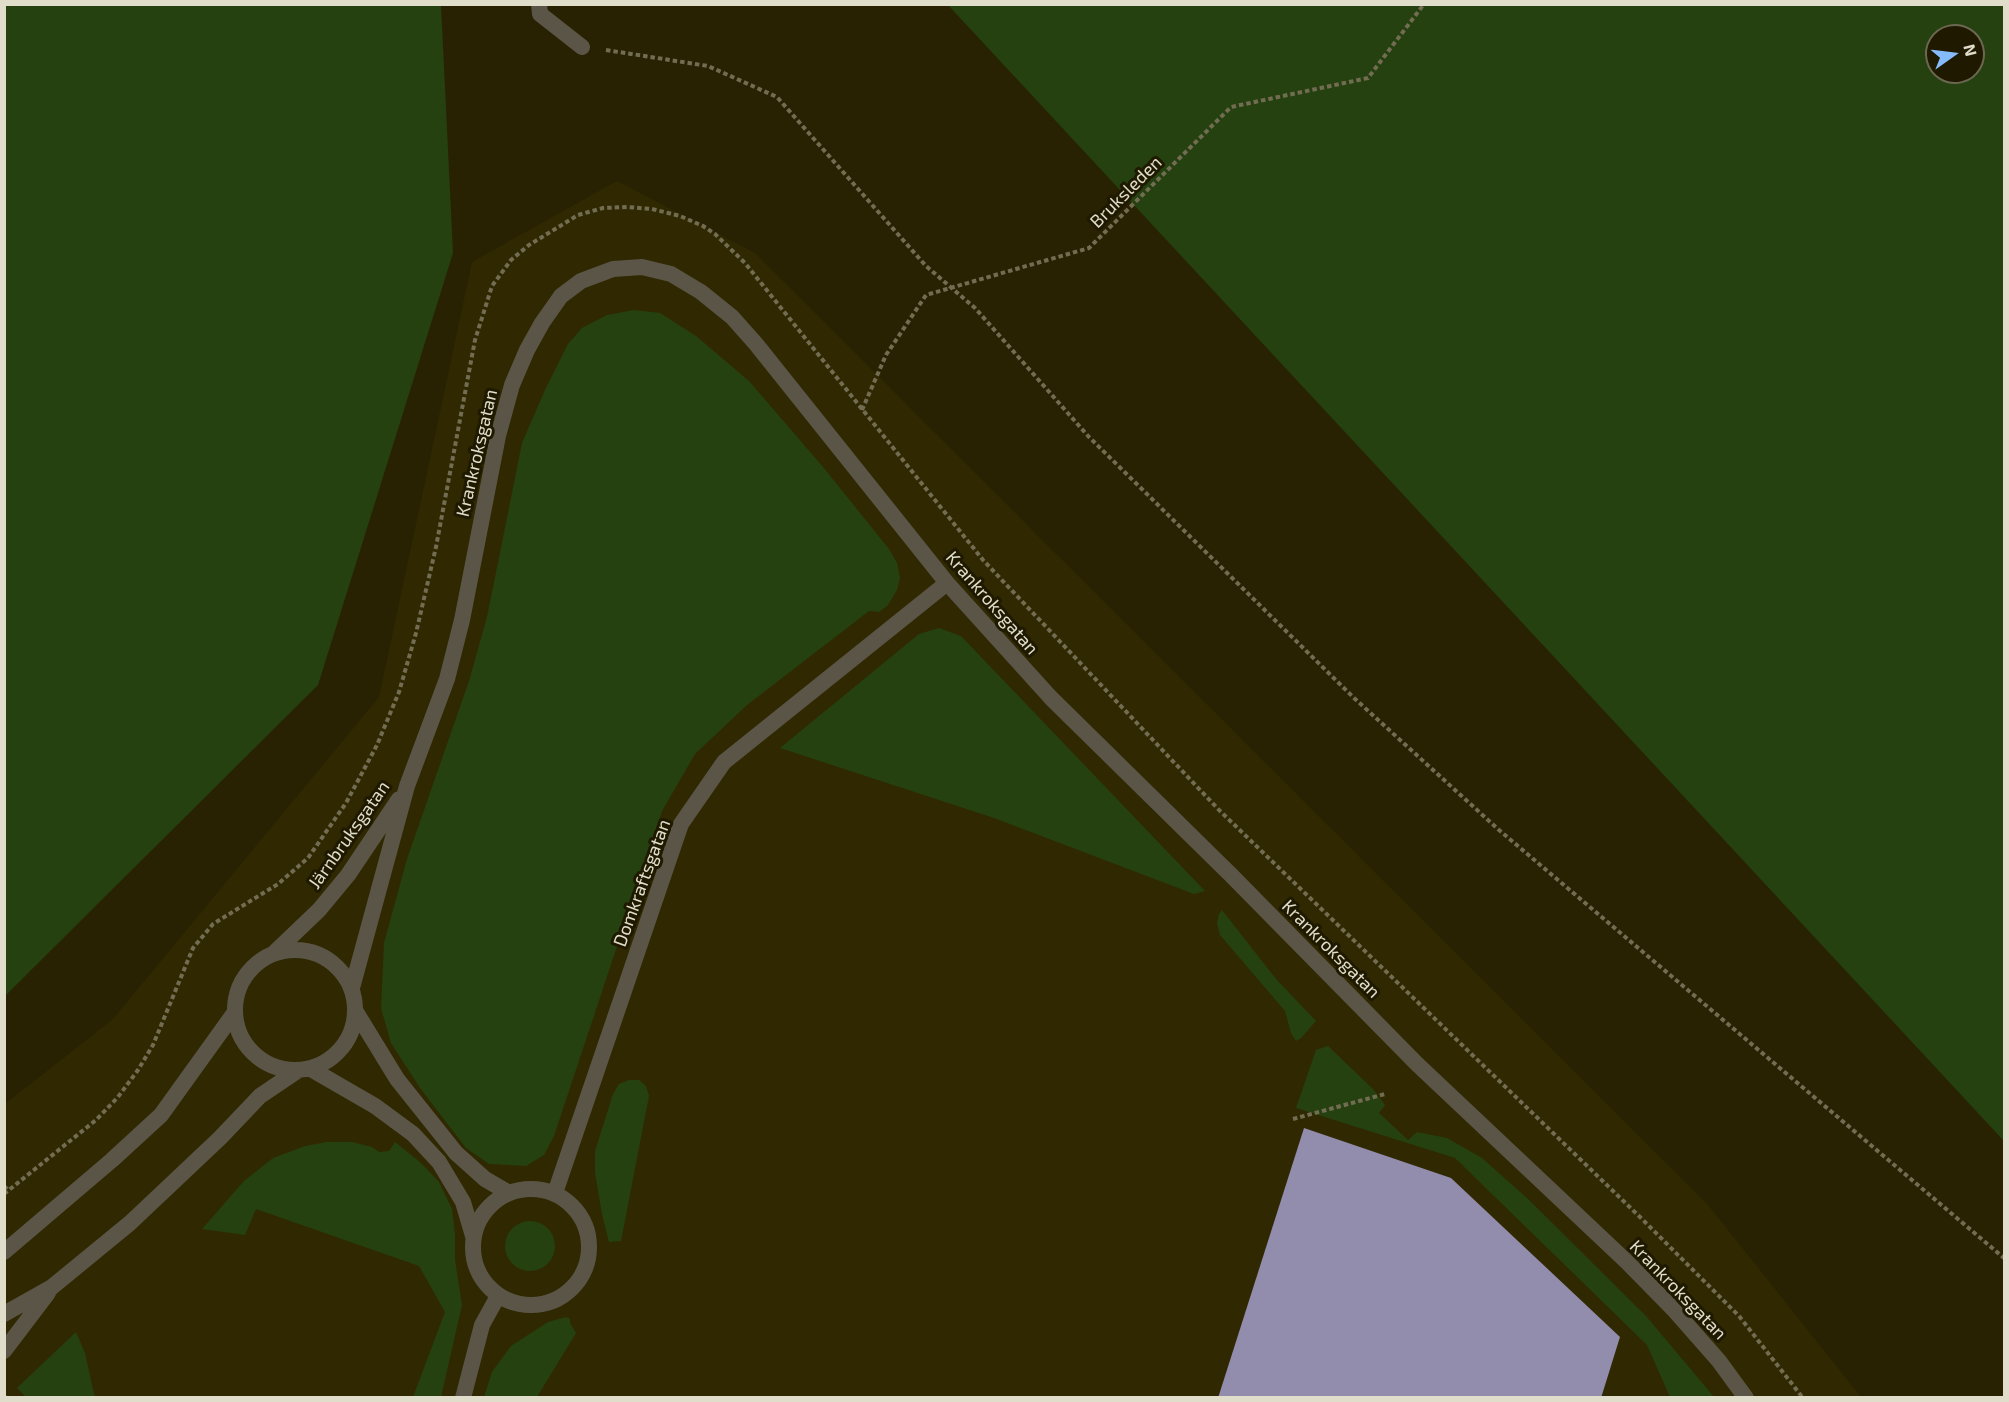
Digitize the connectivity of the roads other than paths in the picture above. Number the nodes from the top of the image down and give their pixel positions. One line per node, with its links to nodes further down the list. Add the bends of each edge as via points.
1 (539, 4): 2 (street, via 540,14)
2 (582, 47)
3 (947, 583): 4 (street, Krankroksgatan, via 732,317 671,274 642,267 602,273 581,281 561,297 542,323 512,385 447,679); 11 (street, Domkraftsgatan, via 724,762 681,824); 19 (street, Krankroksgatan, via 1051,698 1417,1064 1627,1262 1719,1361)
4 (407, 786): 5 (street, Järnbruksgatan, via 348,875 319,910); 6 (street, Järnbruksgatan)
5 (274, 952): 6 (street, via 305,950 334,963); 7 (street, via 253,966 239,987)
6 (352, 988): 8 (street)
7 (234, 1012): 9 (street, via 240,1035 254,1054 273,1067); 13 (street, via 161,1115)
8 (356, 1012): 9 (street, via 350,1037 334,1057); 10 (street, via 397,1079 456,1153 485,1179)
9 (304, 1070): 12 (street, via 375,1106 414,1134 439,1162 463,1202); 14 (street, via 260,1096 130,1223)
10 (509, 1193): 11 (street, via 532,1188); 12 (street, via 485,1210)
11 (555, 1193): 15 (street, via 575,1208 587,1229 590,1253 583,1276 567,1294 545,1305 520,1305)
12 (473, 1236): 15 (street, via 476,1270)
13 (8, 1246)
14 (52, 1287): 16 (street); 17 (street)
15 (498, 1296): 18 (street, via 482,1325)
16 (4, 1314)
17 (4, 1351)
18 (463, 1398)
19 (1746, 1398)

